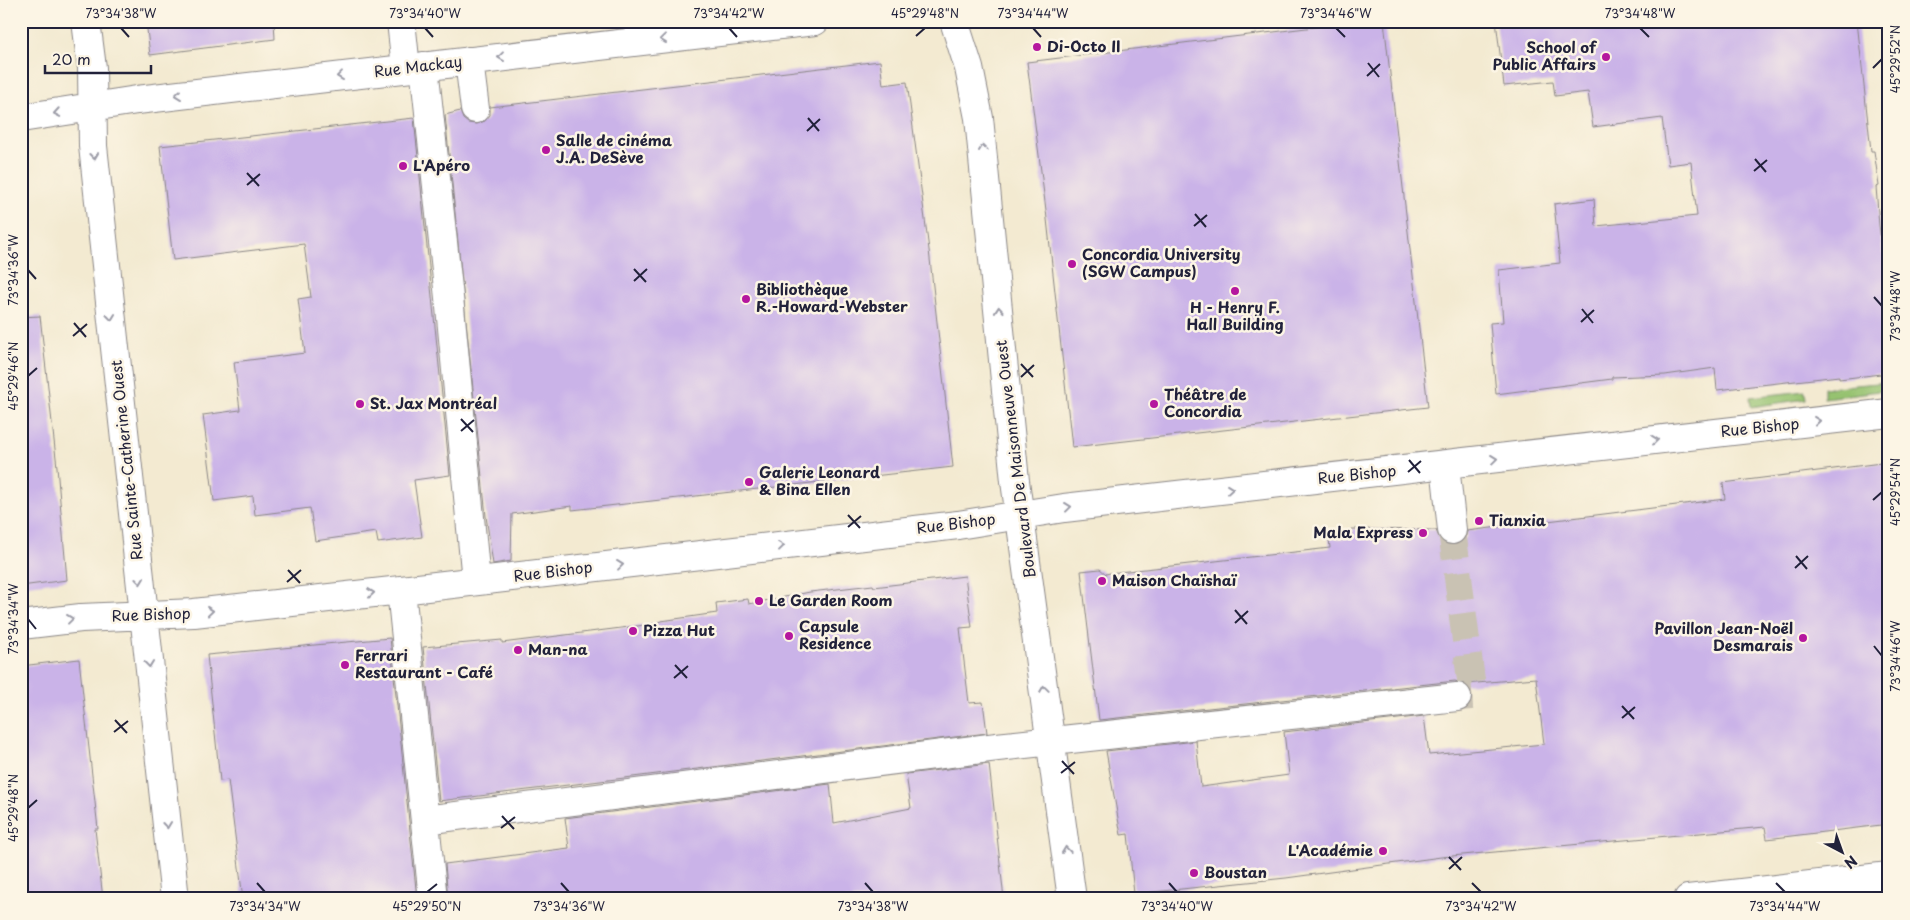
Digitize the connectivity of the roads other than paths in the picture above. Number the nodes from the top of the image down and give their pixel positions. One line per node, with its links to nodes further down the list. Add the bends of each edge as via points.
1 (86, 21): 7 (street, Rue Sainte-Catherine Ouest, via 92,68)
2 (401, 21): 6 (street)
3 (815, 21): 5 (street, Rue Mackay, one-way to 5)
4 (954, 21): 12 (street, Boulevard De Maisonneuve Ouest, one-way to 4, via 979,118 969,68)
5 (469, 61): 6 (street, Rue Mackay); 8 (street)
6 (415, 67): 7 (street, Rue Mackay, one-way to 7); 14 (street, via 450,307)
7 (92, 107): 9 (street, Rue Mackay, one-way to 9); 16 (street, Rue Sainte-Catherine Ouest, one-way to 16, via 94,156)
8 (475, 109)
9 (21, 118)
10 (1889, 413): 11 (street, Rue Bishop, one-way to 10)
11 (1446, 465): 12 (street, Rue Bishop, one-way to 11); 13 (street)
12 (1020, 515): 14 (street, Rue Bishop, one-way to 12); 19 (street, Boulevard De Maisonneuve Ouest, one-way to 12)
13 (1452, 530)
14 (476, 582): 15 (street, Rue Bishop)
15 (401, 590): 16 (street, Rue Bishop, one-way to 15, via 194,613); 20 (street)
16 (144, 615): 17 (street, Rue Bishop, one-way to 16); 23 (street, Rue Sainte-Catherine Ouest, one-way to 23)
17 (21, 625)
18 (1457, 697): 19 (street)
19 (1052, 742): 20 (street); 25 (street, Boulevard De Maisonneuve Ouest, one-way to 19)
20 (425, 820): 24 (street)
21 (1889, 876): 22 (street)
22 (1759, 895): 26 (street)
23 (175, 899)
24 (434, 899)
25 (1072, 899)
26 (1688, 899)

